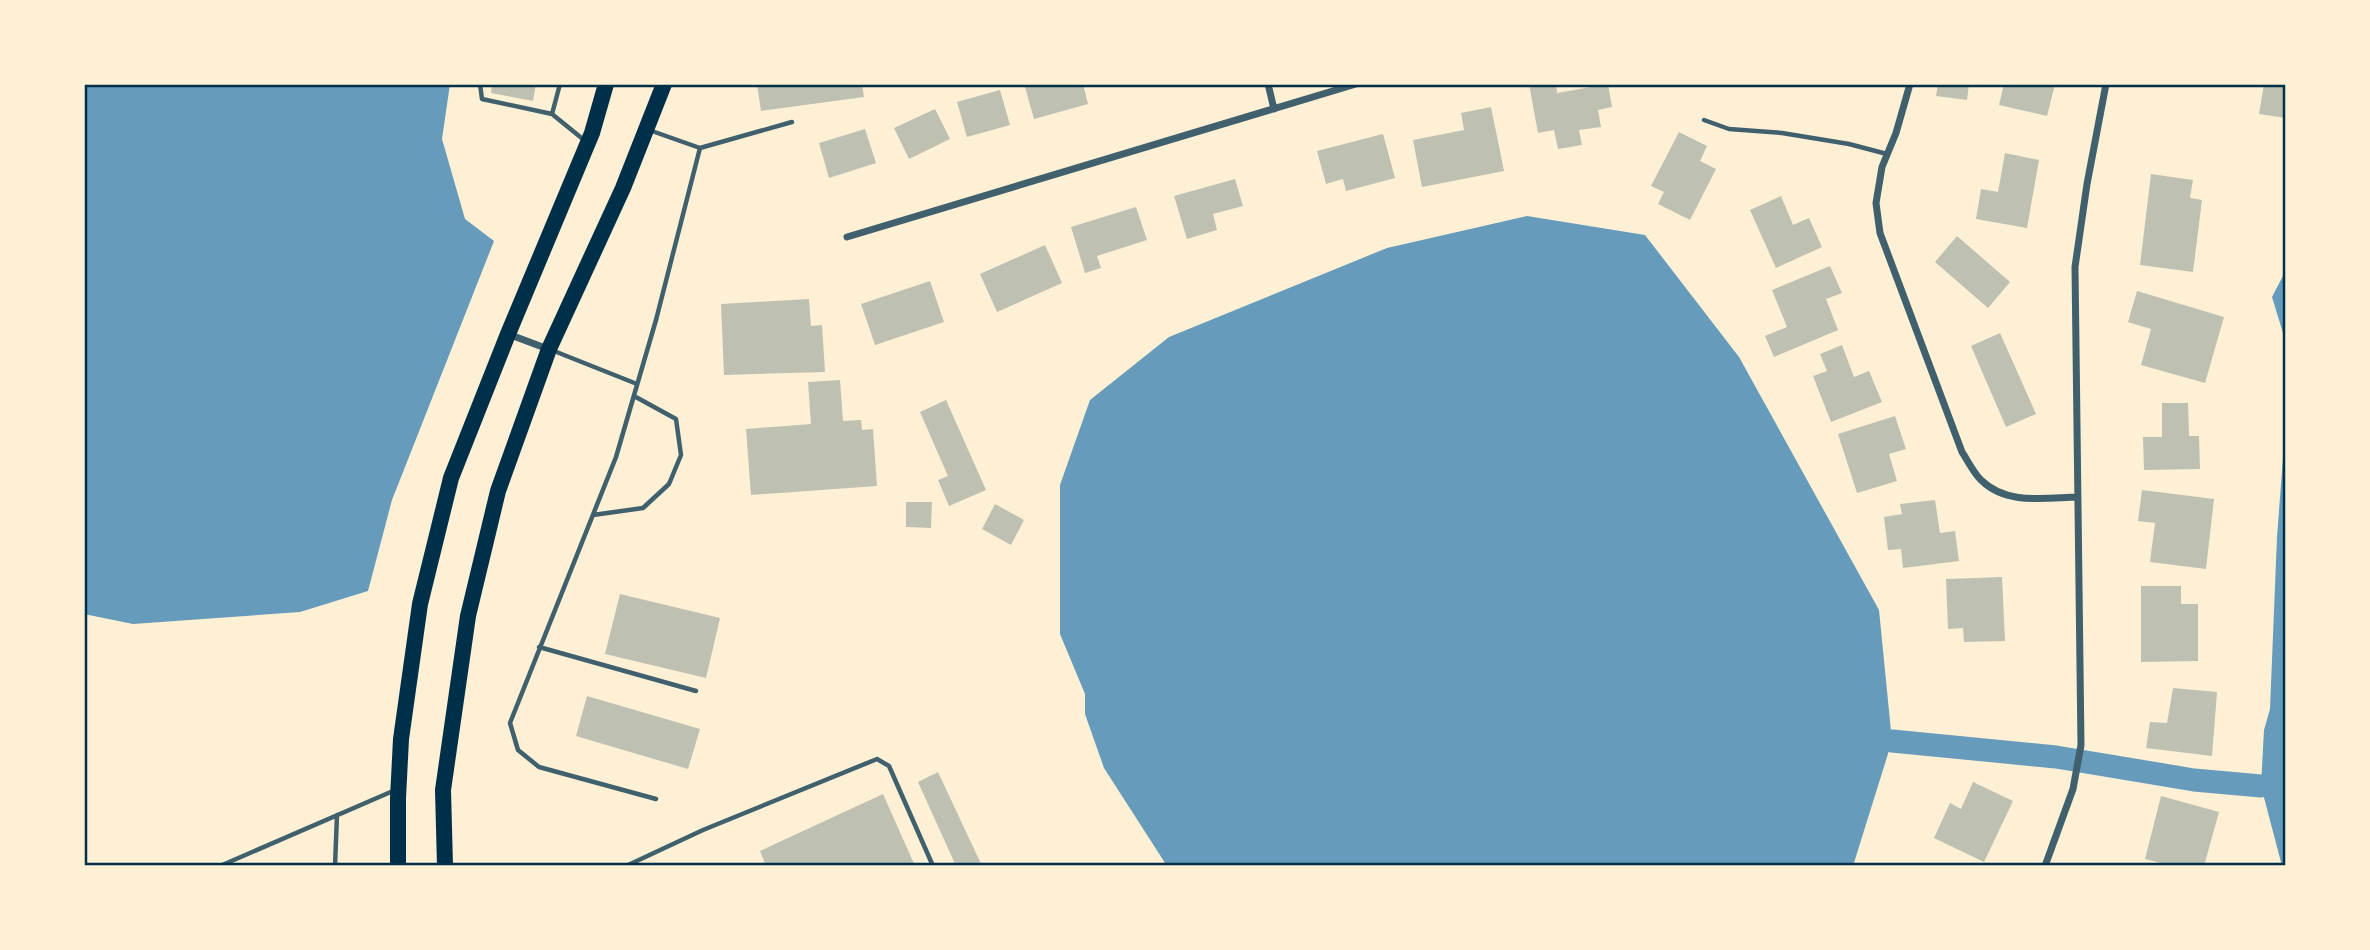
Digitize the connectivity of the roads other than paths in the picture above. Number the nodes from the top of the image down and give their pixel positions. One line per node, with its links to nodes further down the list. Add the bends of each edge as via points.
1 (480, 84): 10 (lane, via 482,99)
2 (560, 84): 10 (lane)
3 (606, 84): 14 (main road)
4 (664, 84): 13 (main road)
5 (1268, 84): 9 (street)
6 (1356, 84): 9 (street)
7 (1910, 84): 16 (street)
8 (2106, 84): 22 (street, via 2076,267)
9 (1274, 109): 17 (street)
10 (552, 114): 14 (lane)
11 (1704, 120): 16 (lane, via 1729,129 1782,132)
12 (792, 122): 15 (lane)
13 (647, 129): 15 (lane); 19 (main road)
14 (588, 144): 18 (main road)
15 (700, 148): 20 (lane)
16 (1888, 155): 22 (street, via 1876,203 1880,233 1962,452 1979,478 1996,492 2017,498)
17 (847, 237)
18 (508, 334): 19 (street); 26 (main road, via 451,478 420,604)
19 (549, 349): 20 (lane); 32 (main road, via 498,491 468,616 443,790)
20 (638, 384): 21 (lane)
21 (634, 396): 23 (lane); 23 (lane, via 676,419 681,455 669,484 643,508)
22 (2077, 497): 35 (street, via 2081,745 2073,789)
23 (592, 515): 24 (lane)
24 (539, 647): 25 (lane); 27 (lane, via 510,723 518,750 539,767)
25 (696, 691)
26 (398, 789): 28 (lane); 31 (main road)
27 (656, 799)
28 (337, 816): 29 (lane); 30 (lane)
29 (220, 866)
30 (335, 866)
31 (398, 866)
32 (445, 866)
33 (626, 866): 34 (lane, via 877,759 890,766)
34 (933, 866)
35 (2045, 866)

